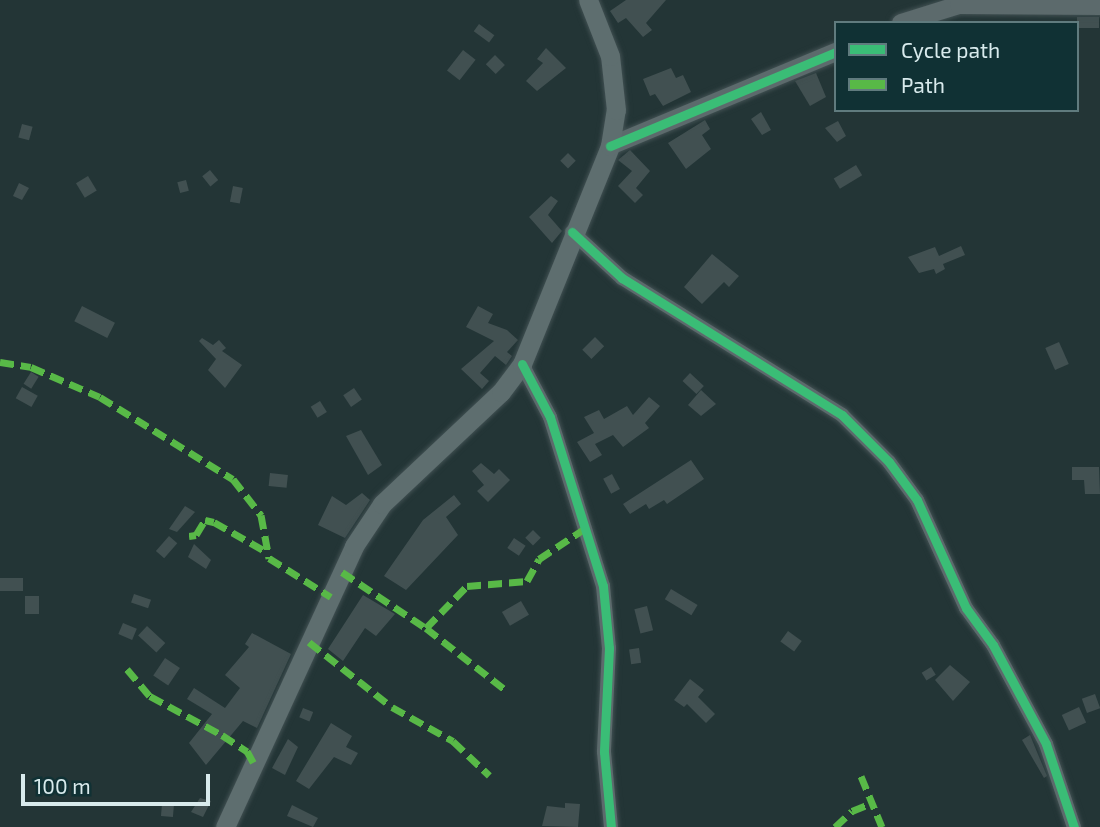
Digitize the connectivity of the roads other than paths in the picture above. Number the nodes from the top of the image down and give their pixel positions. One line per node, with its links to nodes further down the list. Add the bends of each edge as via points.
1 (588, 0): 6 (main road, via 616,85)
2 (936, 4): 3 (street); 4 (street)
3 (1100, 6)
4 (905, 21)
5 (834, 53): 6 (street)
6 (610, 146): 7 (main road)
7 (572, 232): 8 (main road); 11 (street, via 622,278 842,415 888,462 917,500 966,608 993,645 1046,744)
8 (522, 364): 9 (main road, via 501,392 382,504 354,546); 10 (street, via 550,417 603,586 609,648 604,752)
9 (225, 827)
10 (611, 827)
11 (1074, 827)

